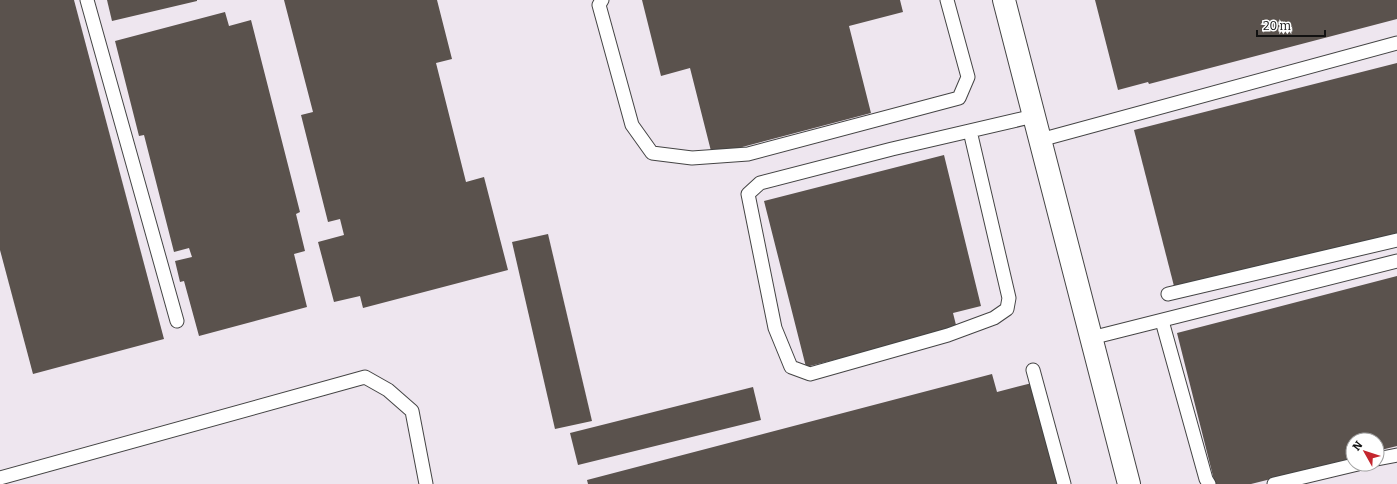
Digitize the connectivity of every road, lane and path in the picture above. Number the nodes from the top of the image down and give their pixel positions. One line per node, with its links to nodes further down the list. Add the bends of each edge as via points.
1 (87, 0): 12 (lane)
2 (602, 0): 3 (lane, via 599,5 632,125 652,153 692,158 748,154 959,98 968,77)
3 (947, 0)
4 (1004, 0): 6 (street)
5 (1397, 44): 8 (lane)
6 (1034, 116): 7 (lane); 8 (street)
7 (970, 131): 7 (lane, via 760,183 748,194 775,328 790,367 810,374 948,335 994,318 1007,309 1009,298)
8 (1040, 140): 14 (street)
9 (1397, 240): 11 (lane)
10 (1397, 261): 13 (lane)
11 (1168, 294)
12 (177, 321)
13 (1162, 321): 14 (lane); 23 (lane)
14 (1091, 338): 22 (street)
15 (1034, 370): 21 (lane)
16 (1397, 455): 17 (lane)
17 (1385, 457)
18 (1345, 467): 24 (lane)
19 (0, 478): 20 (lane, via 365,377 388,390 412,411)
20 (426, 484)
21 (1064, 484)
22 (1129, 484)
23 (1209, 484)
24 (1274, 484)

